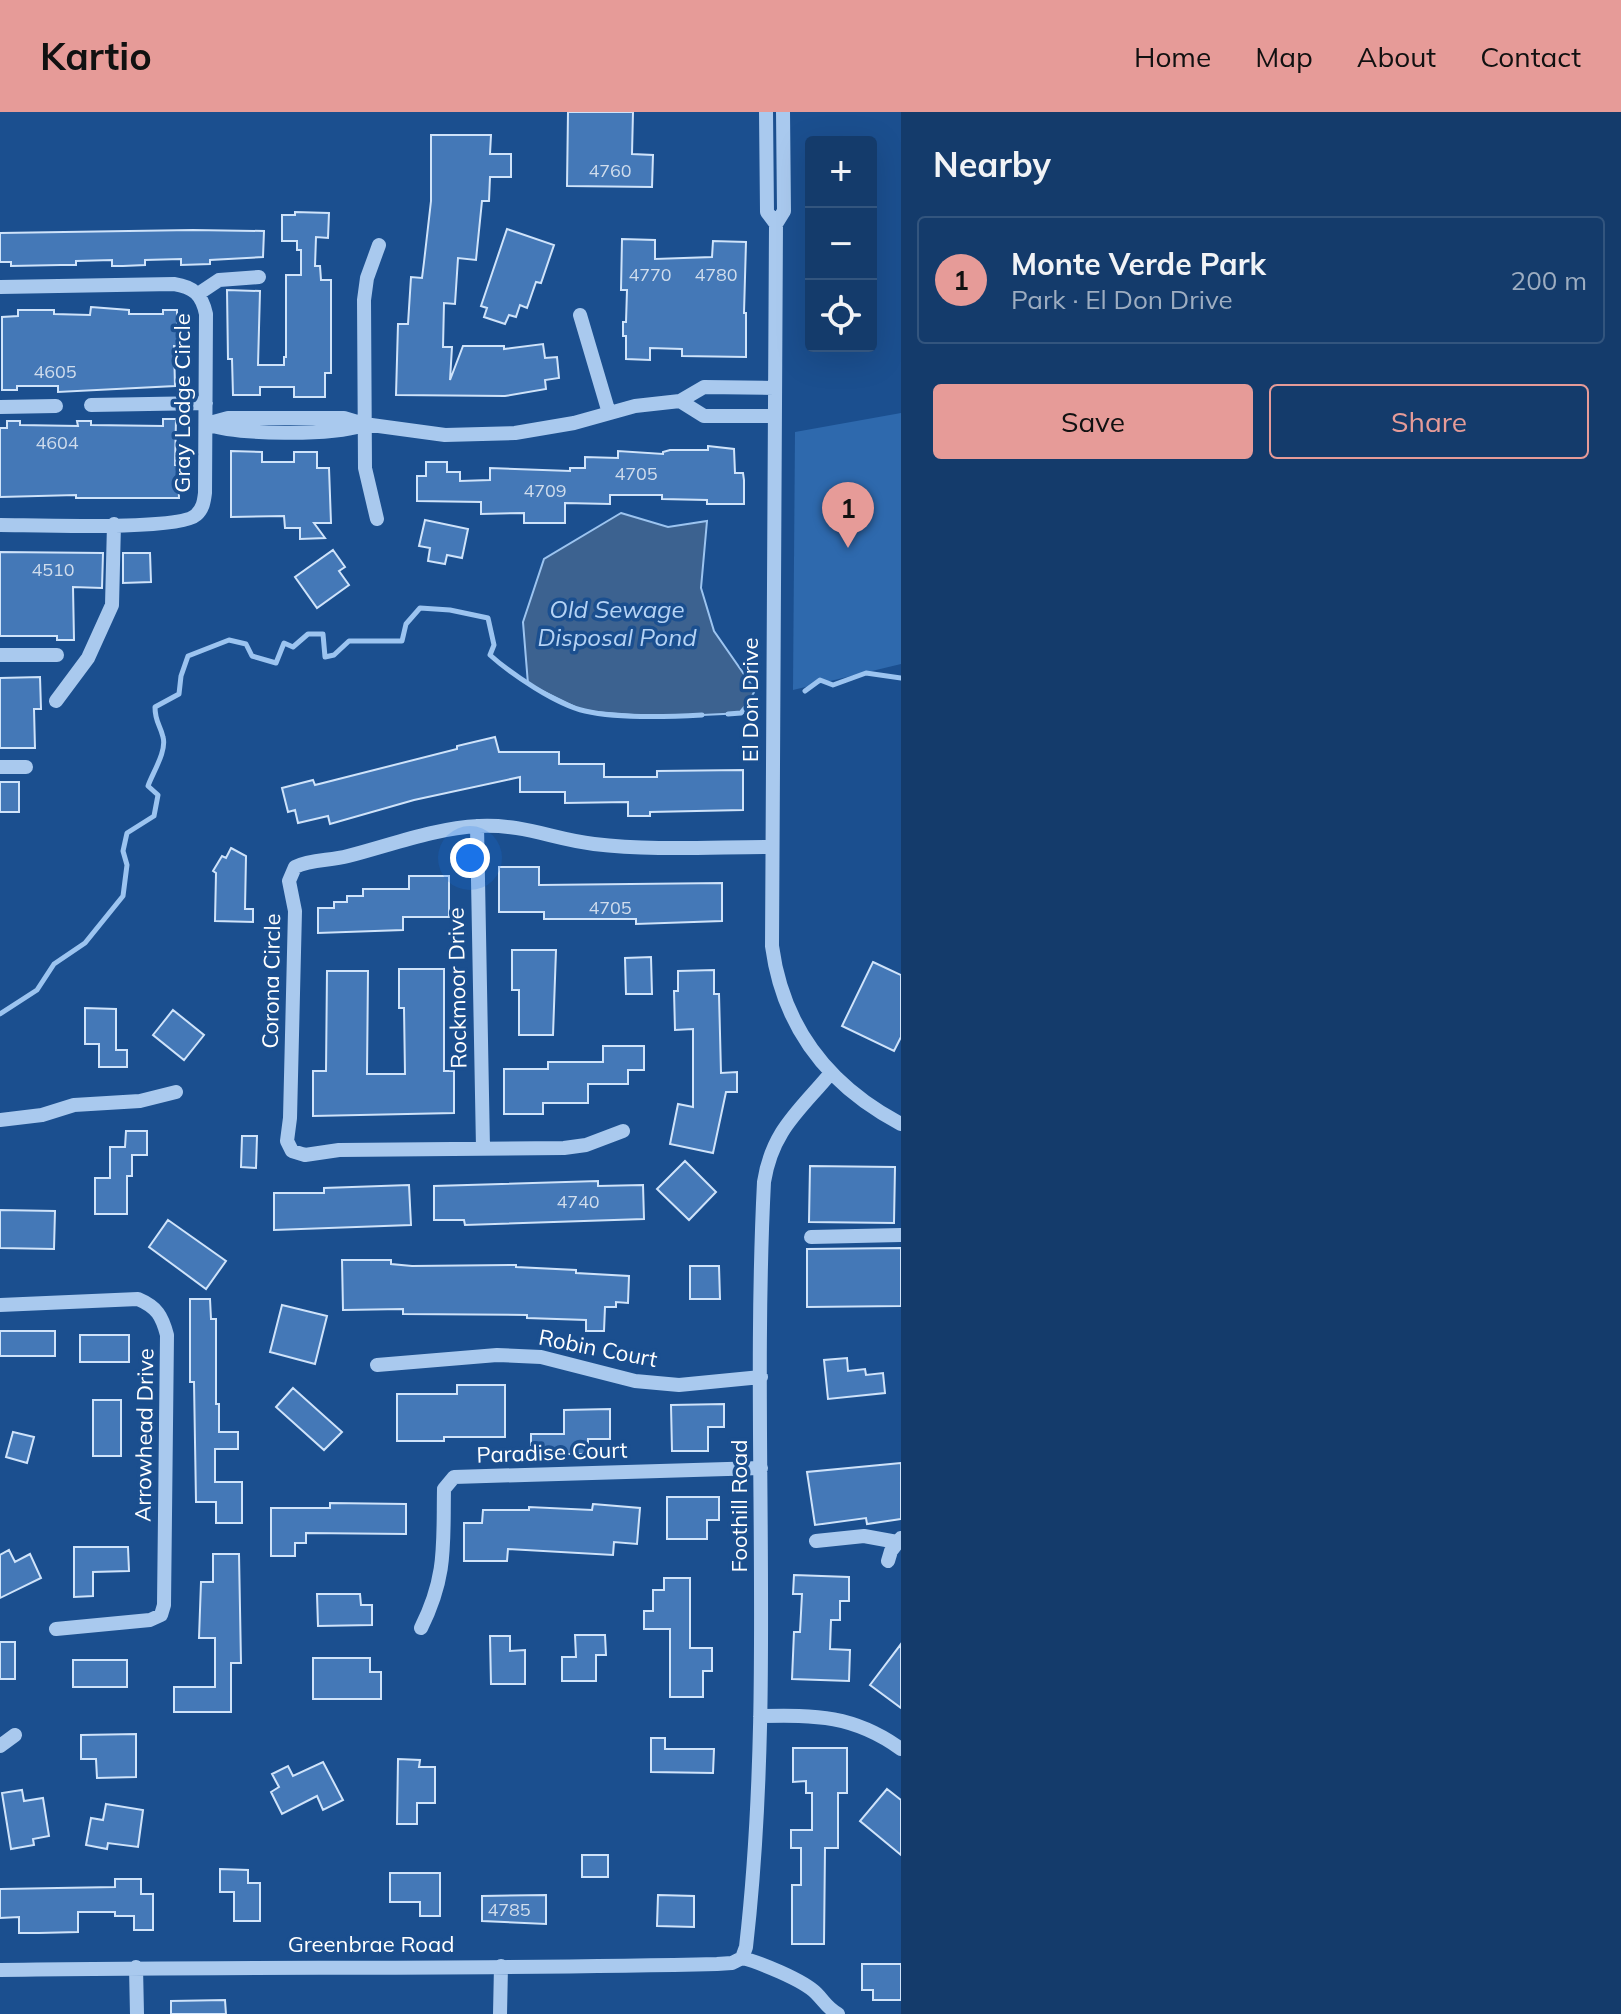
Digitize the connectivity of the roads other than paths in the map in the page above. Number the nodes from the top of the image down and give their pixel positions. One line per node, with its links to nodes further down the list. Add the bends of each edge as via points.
1 (766, 112): 3 (street, El Don Drive, via 767,212)
2 (783, 112): 3 (street, El Don Drive, via 784,211)
3 (776, 224): 9 (street, El Don Drive)
4 (379, 245): 18 (street, via 364,300)
5 (259, 277): 7 (street, via 219,280)
6 (0, 287): 7 (street, Gray Lodge Circle, via 174,284)
7 (198, 294): 11 (street, Gray Lodge Circle, via 206,314)
8 (580, 315): 15 (street)
9 (774, 388): 10 (street, via 704,387); 16 (street, El Don Drive)
10 (680, 401): 15 (street); 16 (street, via 704,416)
11 (206, 403): 12 (street); 17 (street, Gray Lodge Circle)
12 (91, 405)
13 (56, 406): 14 (street)
14 (0, 407)
15 (609, 413): 18 (street, via 542,430 485,435)
16 (773, 416): 28 (street, El Don Drive)
17 (206, 424): 18 (street, via 228,431 258,424 344,431); 20 (street, Gray Lodge Circle, via 205,493 195,517)
18 (364, 424): 19 (street, via 365,468)
19 (377, 519)
20 (114, 524): 21 (street, Gray Lodge Circle); 24 (street, via 112,605 88,658)
21 (0, 525)
22 (0, 655): 23 (street)
23 (57, 655)
24 (56, 701)
25 (0, 767): 26 (street)
26 (26, 767)
27 (477, 826): 28 (street, Corona Circle, via 514,826 579,842 623,846); 34 (street, Rockmoor Drive); 34 (street, Corona Circle, via 295,867 289,881 295,911 287,1141 292,1151 305,1155)
28 (771, 847): 29 (street, El Don Drive, via 772,946 778,978 799,1029)
29 (830, 1074): 32 (street, El Don Drive); 39 (street, Foothill Road, via 781,1130 767,1163)
30 (176, 1092): 31 (street)
31 (0, 1120)
32 (901, 1124)
33 (623, 1131): 34 (street, Corona Circle, via 586,1145)
34 (483, 1148)
35 (901, 1235): 36 (street)
36 (811, 1237)
37 (0, 1305): 45 (street, Arrowhead Drive, via 138,1299 154,1306 167,1335 161,1615)
38 (377, 1365): 39 (street, Robin Court, via 497,1355 541,1357 635,1381 679,1385)
39 (761, 1377): 40 (street, Foothill Road)
40 (761, 1468): 44 (street, Paradise Court, via 454,1477 444,1489 442,1570); 46 (street, Foothill Road)
41 (899, 1540): 42 (street, via 864,1536); 43 (street)
42 (816, 1541)
43 (888, 1561)
44 (421, 1628)
45 (56, 1629)
46 (760, 1716): 49 (street, via 845,1720); 50 (street, Foothill Road, via 754,1857)
47 (15, 1735): 48 (street)
48 (0, 1746)
49 (901, 1749)
50 (742, 1958): 51 (street, Greenbrae Road, via 717,1964); 56 (street, via 815,1992)
51 (501, 1966): 52 (street, Greenbrae Road); 55 (street)
52 (136, 1967): 53 (street, Greenbrae Road); 54 (street)
53 (0, 1970)
54 (137, 2014)
55 (500, 2014)
56 (838, 2014)

